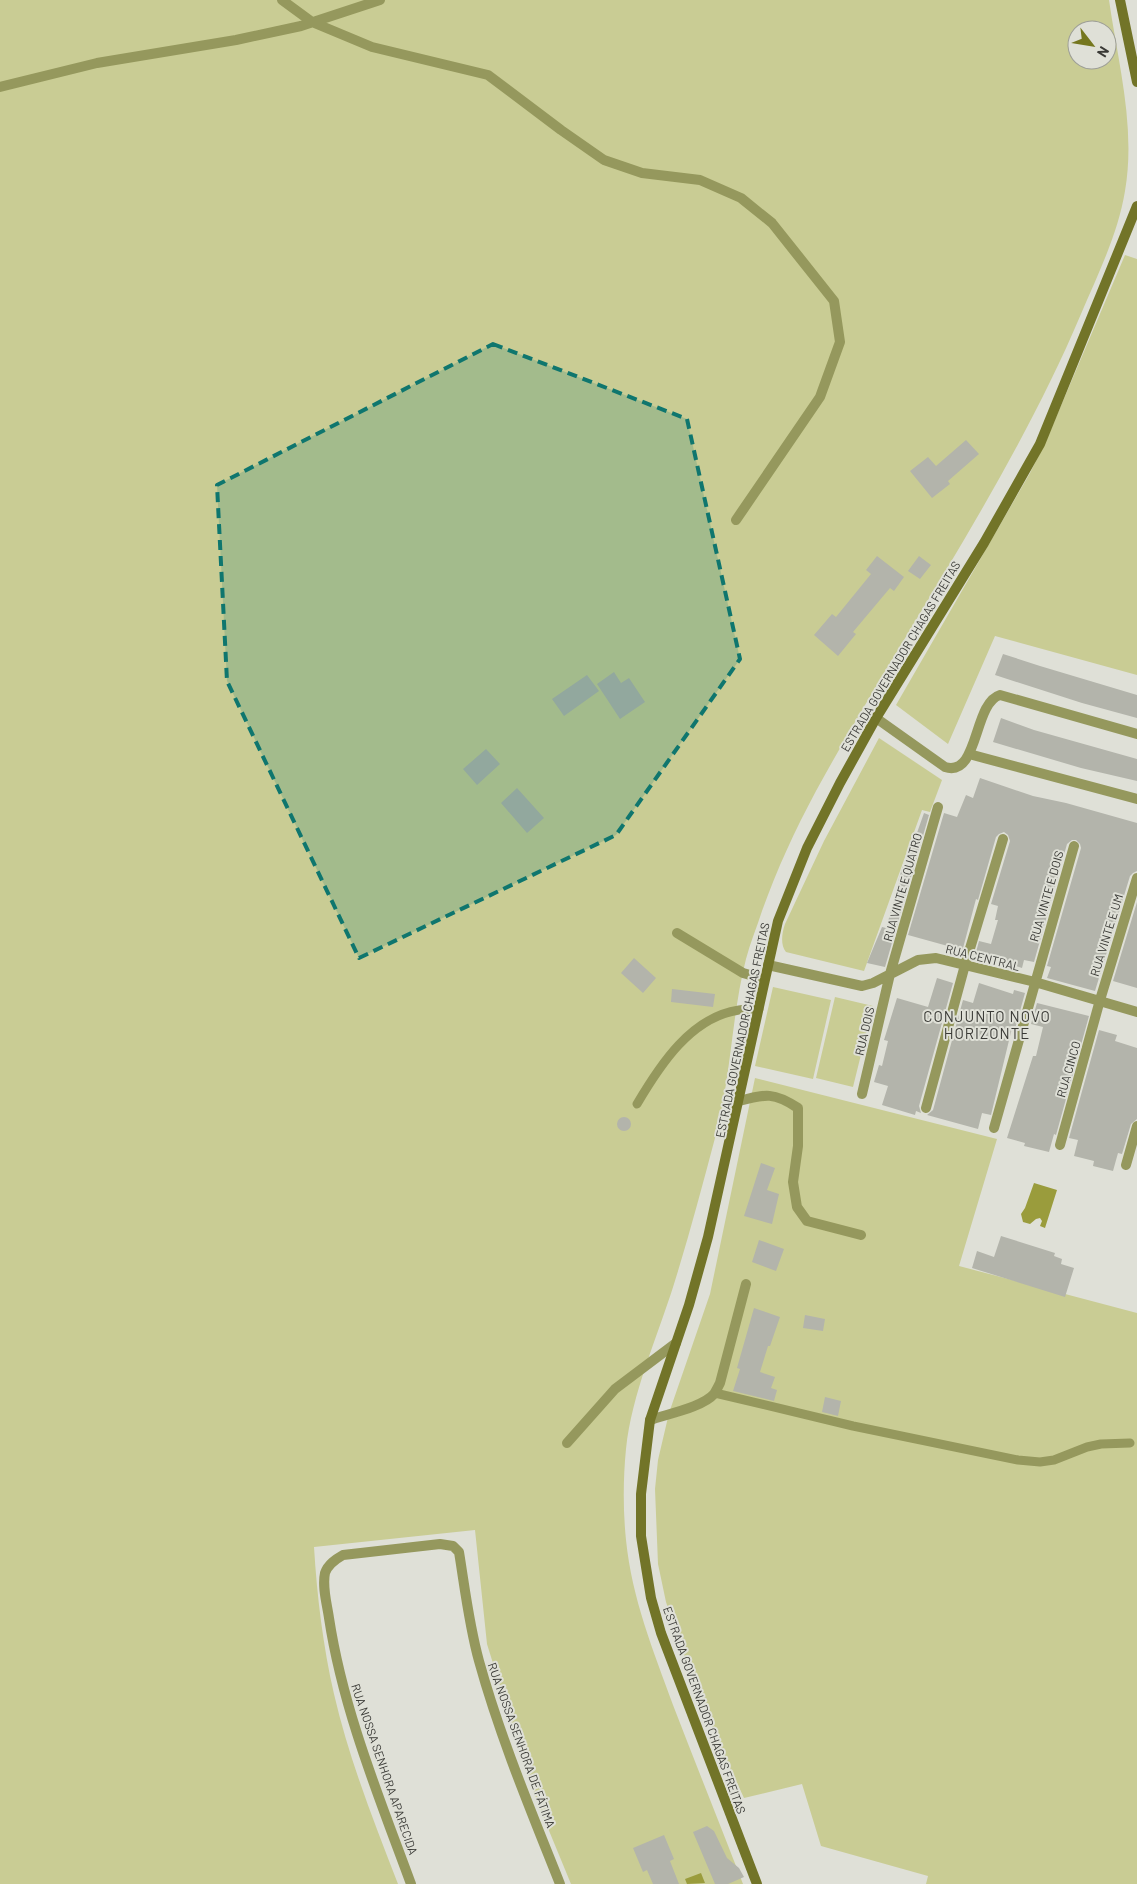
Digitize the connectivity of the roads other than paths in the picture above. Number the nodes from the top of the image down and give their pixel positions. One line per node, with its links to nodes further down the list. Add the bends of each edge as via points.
1 (282, 0): 4 (street)
2 (380, 0): 4 (street)
3 (1120, 0): 5 (main road)
4 (312, 22): 6 (street, via 236,40 97,62); 8 (street, via 372,47 488,75 604,160 642,173 700,180 741,198 772,223 834,301 840,342 820,397)
5 (1137, 82)
6 (0, 87)
7 (1137, 206): 9 (main road, ESTRADA GOVERNADOR CHAGAS FREITAS, via 1040,444)
8 (736, 520)
9 (876, 718): 11 (street, via 945,767 958,767); 18 (main road, ESTRADA GOVERNADOR CHAGAS FREITAS, via 807,848 778,921)
10 (1137, 734): 11 (street, via 1000,696 993,698 984,711)
11 (969, 754): 12 (street)
12 (1137, 799)
13 (938, 807): 20 (street, RUA VINTE E QUATRO)
14 (1003, 839): 19 (street)
15 (1074, 846): 22 (street, RUA VINTE E DOIS)
16 (1137, 878): 23 (street, RUA VINTE E UM)
17 (677, 933): 21 (street, via 743,973)
18 (768, 965): 20 (street, RUA CENTRAL, via 857,986); 21 (main road, ESTRADA GOVERNADOR CHAGAS FREITAS)
19 (965, 965): 20 (street, RUA CENTRAL, via 923,958); 22 (street, RUA CENTRAL); 29 (street)
20 (890, 974): 26 (street, RUA DOIS)
21 (764, 979): 24 (main road, ESTRADA GOVERNADOR CHAGAS FREITAS)
22 (1035, 982): 23 (street, RUA CENTRAL); 31 (street, RUA VINTE E DOIS)
23 (1100, 1000): 25 (street, RUA CENTRAL); 32 (street, RUA CINCO)
24 (759, 1009): 27 (main road, ESTRADA GOVERNADOR CHAGAS FREITAS); 28 (lane, via 729,1012 693,1032 668,1058)
25 (1137, 1012)
26 (862, 1094)
27 (739, 1101): 34 (street, via 760,1095 782,1097 798,1108 794,1182 798,1207 807,1221); 36 (main road, ESTRADA GOVERNADOR CHAGAS FREITAS, via 704,1255)
28 (637, 1104)
29 (926, 1108)
30 (1137, 1126): 33 (street)
31 (994, 1128)
32 (1060, 1145)
33 (1126, 1165)
34 (861, 1235)
35 (746, 1284): 37 (street)
36 (676, 1343): 38 (main road, ESTRADA GOVERNADOR CHAGAS FREITAS); 40 (street, via 615,1389)
37 (715, 1393): 38 (street, via 699,1403); 39 (lane, via 1018,1460 1054,1460 1087,1447)
38 (650, 1420): 44 (main road, ESTRADA GOVERNADOR CHAGAS FREITAS, via 644,1461 641,1536 651,1598 661,1633)
39 (1130, 1442)
40 (567, 1443)
41 (459, 1552): 42 (street, RUA NOSSA SENHORA APARECIDA, via 453,1546 440,1544 344,1555 332,1562 324,1584 333,1645 347,1702); 43 (street, RUA NOSSA SENHORA DE FÁTIMA, via 479,1661 515,1770)
42 (412, 1884)
43 (560, 1884)
44 (757, 1884)

